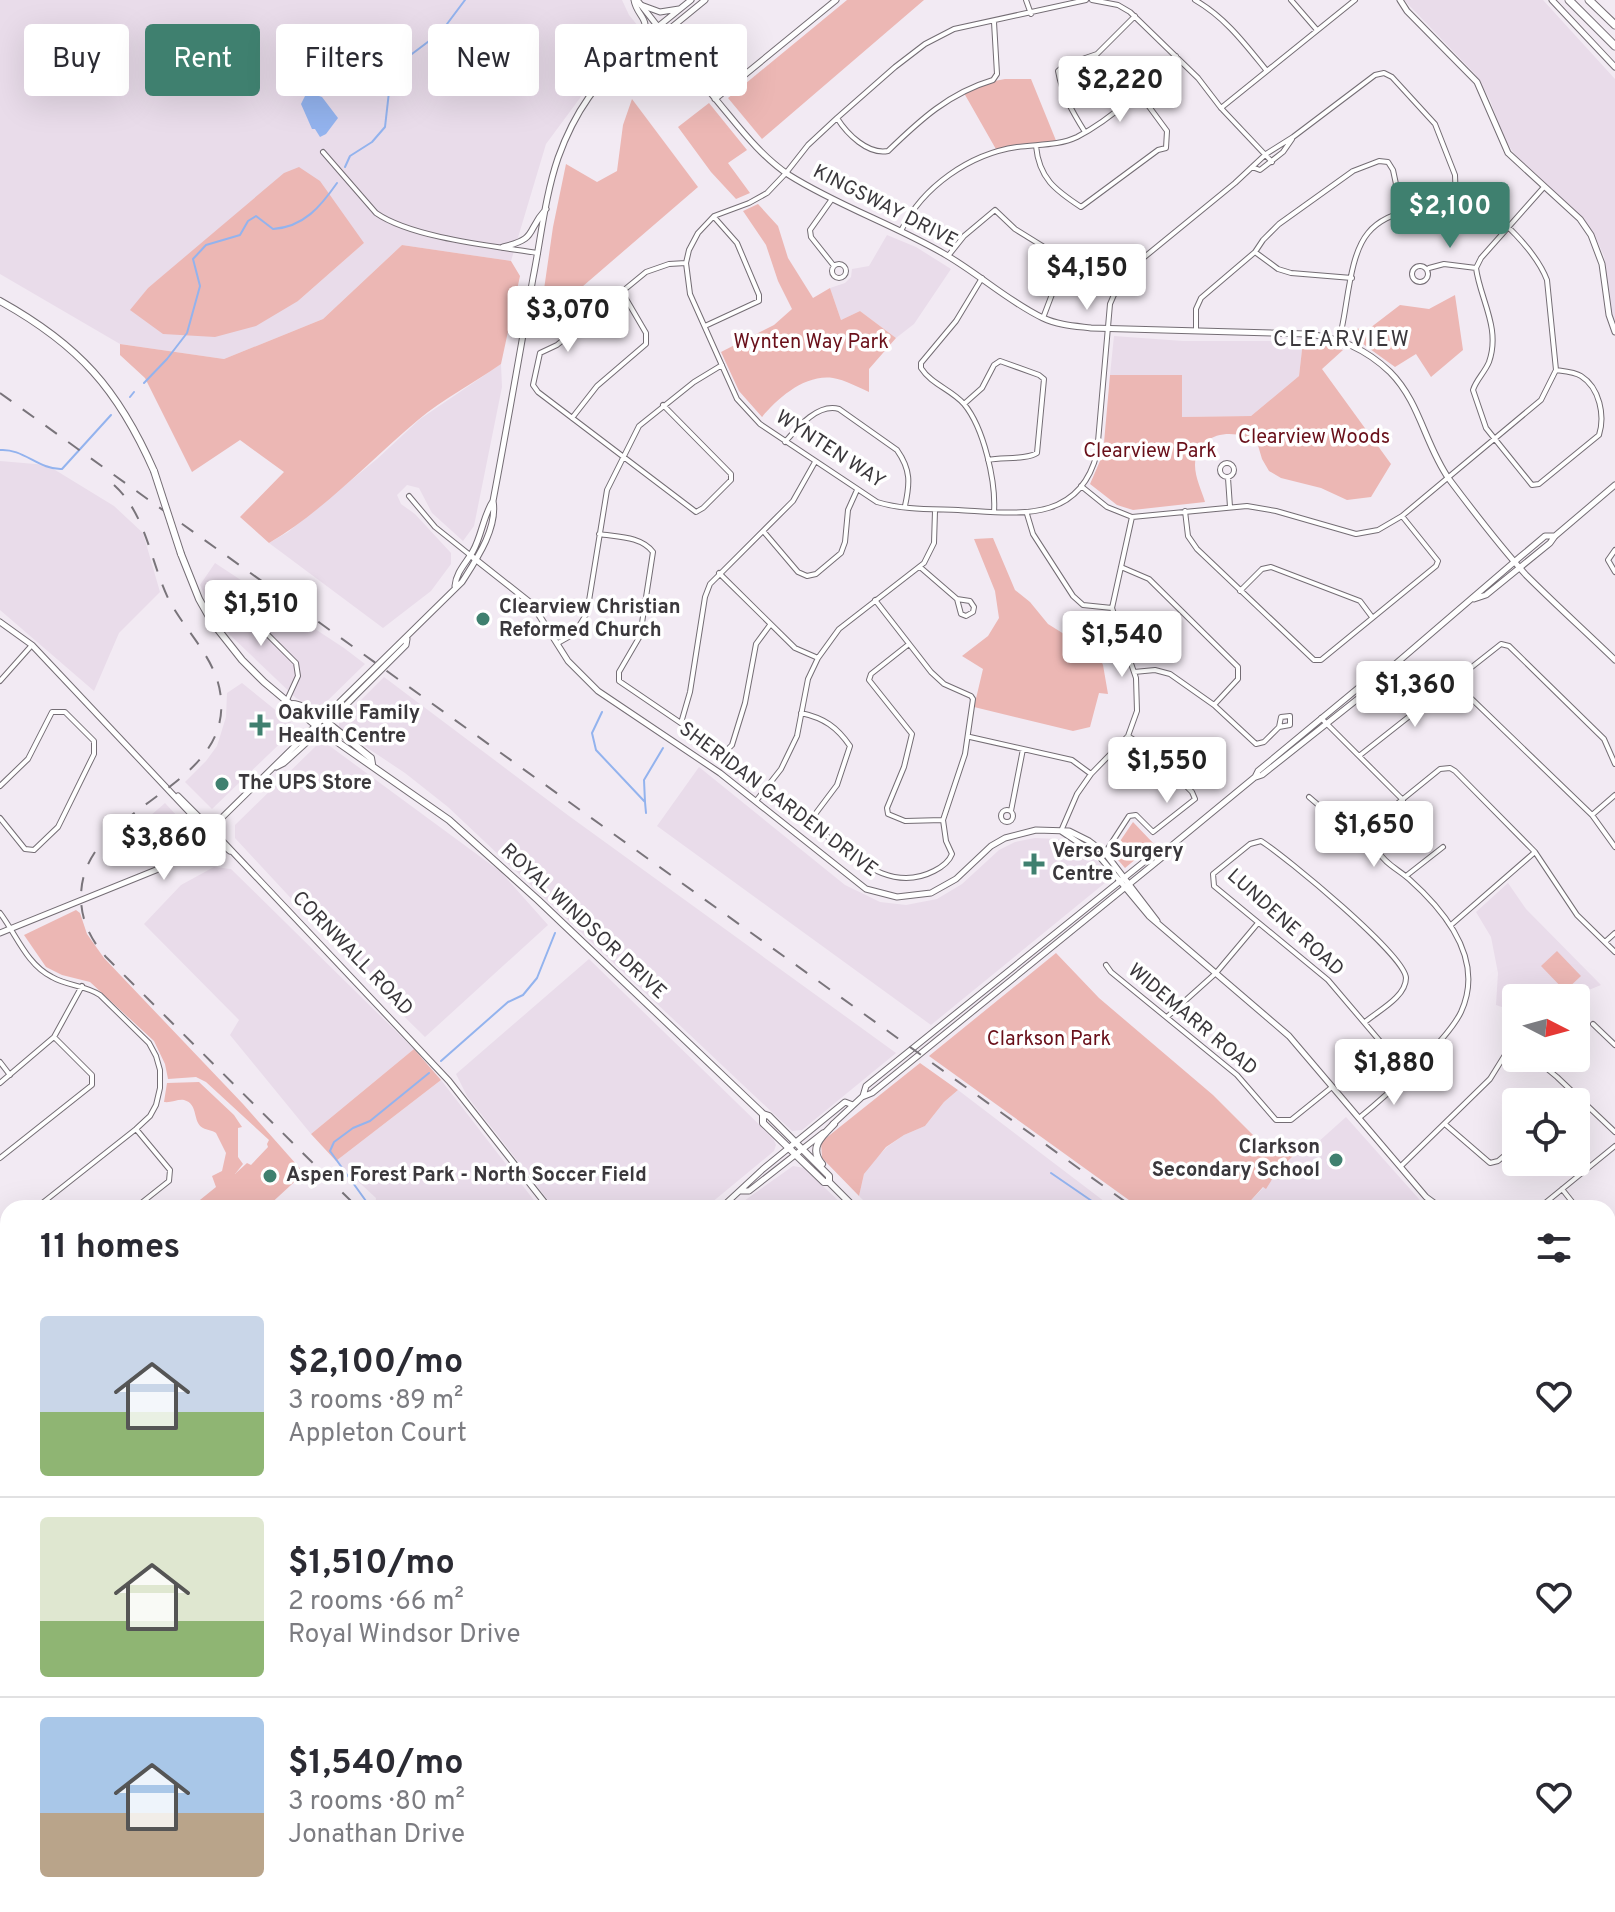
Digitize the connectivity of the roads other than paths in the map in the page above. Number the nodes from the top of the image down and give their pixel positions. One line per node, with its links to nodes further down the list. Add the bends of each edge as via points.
1 (691, 0): 15 (main road)
2 (705, 0): 22 (main road)
3 (836, 0): 32 (main road)
4 (1026, 0): 16 (street)
5 (1089, 0): 13 (street); 16 (street)
6 (1195, 0): 28 (street, via 1236,32)
7 (1291, 0): 24 (street)
8 (1355, 0): 24 (street)
9 (1400, 0): 43 (main road, via 1477,82 1507,152)
10 (1552, 0): 27 (main road)
11 (1569, 0): 25 (highway)
12 (1589, 0): 23 (highway)
13 (1107, 1): 17 (street)
14 (637, 2): 15 (main road, via 660,12); 19 (main road); 20 (main road, KINGSWAY DRIVE)
15 (680, 9): 21 (main road)
16 (1031, 14): 18 (street)
17 (1135, 16): 26 (street); 35 (street, via 1097,54 1058,71)
18 (994, 22): 34 (street, via 954,29 925,44); 34 (street, via 993,80 941,104 888,151 853,139)
19 (645, 24)
20 (655, 24)
21 (662, 24)
22 (675, 24)
23 (1615, 25)
24 (1317, 30): 28 (street)
25 (1615, 46)
26 (1176, 56): 29 (street); 33 (street)
27 (1615, 67)
28 (1267, 71): 33 (street)
29 (1139, 93): 35 (street); 37 (street, via 1167,131 1166,148 1081,207 1045,178)
30 (590, 96): 46 (main road, via 559,157)
31 (713, 96): 32 (main road, KINGSWAY DRIVE)
32 (715, 99): 42 (main road, KINGSWAY DRIVE)
33 (1221, 108): 39 (street)
34 (837, 118): 42 (street)
35 (1085, 132): 37 (street)
36 (1293, 137): 39 (street); 40 (street); 45 (street, via 1341,98 1384,73 1435,124 1455,175)
37 (1036, 145): 50 (street, via 997,151 963,167 928,191)
38 (323, 152): 51 (street, via 385,220 412,231)
39 (1266, 154): 40 (street); 41 (street)
40 (1272, 162): 41 (street, via 1260,170)
41 (1252, 167): 65 (street, via 1131,268 1110,304)
42 (786, 173): 44 (main road, KINGSWAY DRIVE); 48 (street, via 767,193)
43 (1544, 187): 49 (street); 67 (main road, via 1591,235)
44 (832, 199): 50 (main road, KINGSWAY DRIVE); 56 (street, via 810,230)
45 (1456, 201): 47 (street); 49 (street, via 1490,212)
46 (546, 208): 51 (main road, via 532,234); 53 (main road)
47 (1402, 212): 52 (street, via 1393,170 1388,162 1379,161 1340,179 1279,224); 60 (street, via 1369,232)
48 (714, 216): 55 (street, via 698,233); 64 (street, via 737,243 759,301)
49 (1507, 228): 58 (street); 70 (street, via 1534,253 1547,280)
50 (902, 229): 54 (main road, KINGSWAY DRIVE)
51 (503, 247): 53 (street)
52 (1255, 252): 60 (street, via 1291,273); 66 (street, via 1201,298)
53 (538, 253): 97 (main road, via 493,501)
54 (948, 256): 59 (main road, KINGSWAY DRIVE); 63 (street, via 995,210 1065,260)
55 (686, 263): 61 (street, via 656,267); 64 (street, WYNTEN WAY, via 690,294)
56 (834, 266)
57 (1429, 268): 57 (street, via 1425,280 1414,279 1415,268); 58 (street)
58 (1476, 268): 74 (street, via 1493,340 1488,364 1473,390)
59 (982, 278): 63 (main road, KINGSWAY DRIVE); 71 (street, via 921,363 924,372)
60 (1352, 278): 68 (street)
61 (622, 292): 73 (street, via 646,333 646,344 597,386); 73 (street, via 538,357 535,389)
62 (0, 301): 123 (main road, ROYAL WINDSOR DRIVE, bridge, via 73,351 106,386 133,425 154,471 199,599 225,641)
63 (1043, 318): 65 (main road, KINGSWAY DRIVE)
64 (705, 326): 69 (street, WYNTEN WAY)
65 (1108, 328): 66 (main road, KINGSWAY DRIVE); 82 (street, via 1097,453)
66 (1196, 331): 68 (main road, KINGSWAY DRIVE, via 1308,334)
67 (1615, 332)
68 (1339, 340): 80 (main road, KINGSWAY DRIVE, via 1367,353 1397,381)
69 (722, 365): 72 (street); 75 (street, WYNTEN WAY, via 737,399)
70 (1556, 370): 74 (street, via 1541,400); 74 (street, via 1581,375 1591,387 1600,402 1599,435 1532,485)
71 (964, 404): 77 (street); 77 (street, via 1000,361 1044,379 1037,453)
72 (663, 405): 76 (street, via 639,426); 76 (street, via 731,474 731,480 696,512)
73 (572, 418): 76 (street)
74 (1495, 440): 80 (street)
75 (785, 442): 78 (street, WYNTEN WAY); 85 (street, via 809,417 839,409 902,457 910,472)
76 (622, 458): 94 (street, via 607,490)
77 (988, 460): 89 (street)
78 (815, 462): 83 (street, WYNTEN WAY); 93 (street, via 793,501)
79 (1228, 477): 86 (street)
80 (1448, 477): 91 (street); 98 (main road, KINGSWAY DRIVE)
81 (1615, 485): 95 (main road)
82 (1081, 486): 90 (street, WYNTEN WAY, via 1055,506); 92 (street, via 1107,507)
83 (858, 489): 85 (street, WYNTEN WAY, via 877,502); 93 (street, via 848,510 841,553 816,574 798,572)
84 (409, 496): 97 (street, SHERIDAN GARDEN DRIVE, via 435,527)
85 (905, 507): 87 (street, WYNTEN WAY)
86 (1230, 507): 88 (street); 91 (street, via 1276,511 1356,534 1378,530)
87 (935, 509): 89 (street, WYNTEN WAY); 99 (street, via 934,543)
88 (1185, 511): 92 (street); 104 (street, via 1188,536)
89 (994, 512): 90 (street, WYNTEN WAY)
90 (1027, 514): 109 (street, via 1033,534 1073,596 1083,605)
91 (1402, 516): 110 (street, via 1438,561)
92 (1132, 517): 100 (street)
93 (764, 532): 103 (street)
94 (599, 534): 114 (street, via 587,613 574,634); 128 (street, via 634,539 653,552 640,636 618,678)
95 (1555, 536): 98 (main road, via 1545,536); 101 (main road)
96 (1615, 550): 102 (street, via 1608,560)
97 (473, 557): 113 (main road, via 462,582); 114 (main road, SHERIDAN GARDEN DRIVE, via 532,604)
98 (1515, 561): 101 (main road, KINGSWAY DRIVE); 107 (main road)
99 (920, 567): 106 (street); 108 (street)
100 (1121, 567): 109 (street); 124 (street, via 1149,579 1238,667 1238,679)
101 (1520, 567): 107 (main road, via 1486,595); 118 (main road, KINGSWAY DRIVE)
102 (1615, 572)
103 (719, 573): 112 (street); 128 (street, via 705,597)
104 (1240, 591): 110 (street, via 1271,567 1360,601); 110 (street, via 1314,660 1321,660)
105 (230, 597): 123 (street, via 296,663)
106 (957, 599): 106 (street, via 961,614 973,612 970,601)
107 (1473, 599): 120 (main road)
108 (875, 600): 115 (street); 117 (street, via 839,629)
109 (1112, 608): 119 (street)
110 (1372, 617)
111 (0, 622): 116 (main road, CORNWALL ROAD)
112 (770, 625): 117 (street, via 795,648); 128 (street, via 756,644 745,703 729,748 719,749)
113 (407, 638): 127 (main road); 130 (main road, via 406,645)
114 (558, 643): 144 (main road, SHERIDAN GARDEN DRIVE, via 598,691)
115 (909, 644): 133 (street, via 944,684 973,699); 148 (street, via 869,680 912,734 888,814 905,821)
116 (32, 645): 122 (street); 149 (main road, CORNWALL ROAD)
117 (818, 658): 125 (street)
118 (1615, 660)
119 (1134, 672): 124 (street, via 1165,672); 132 (street, via 1137,711)
120 (1378, 679): 126 (main road, via 1368,680); 129 (main road)
121 (1452, 680): 135 (street); 136 (street, via 1496,645 1509,646 1604,739); 146 (street)
122 (0, 681)
123 (290, 702): 127 (main road, ROYAL WINDSOR DRIVE)
124 (1214, 705): 131 (street, via 1256,744)
125 (801, 713): 144 (street, via 785,761); 148 (street, via 829,723 850,746 837,785 813,822 859,862 890,877 931,873 952,856)
126 (1321, 718): 129 (street); 139 (main road)
127 (317, 722): 130 (main road, ROYAL WINDSOR DRIVE); 137 (main road)
128 (681, 723)
129 (1327, 724): 135 (street); 139 (main road)
130 (324, 727): 137 (main road); 185 (main road, ROYAL WINDSOR DRIVE, via 367,764 449,820)
131 (1279, 727)
132 (1128, 736): 138 (street); 156 (street, via 1152,752 1195,799 1153,832 1136,815 1129,816)
133 (970, 737): 134 (street); 148 (street)
134 (1023, 749): 138 (street, via 1075,761); 145 (street)
135 (1359, 756): 143 (street)
136 (1615, 764)
137 (276, 767): 149 (main road)
138 (1091, 774): 150 (street)
139 (1255, 777): 152 (main road)
140 (0, 786): 147 (street, via 28,759 52,712 65,712 94,741 94,754 58,827 34,850 25,849)
141 (1615, 795): 146 (street)
142 (1309, 797): 151 (street, via 1352,834)
143 (1403, 800): 151 (street, via 1382,816); 155 (street, via 1440,769 1450,768)
144 (756, 801): 150 (main road, SHERIDAN GARDEN DRIVE, via 858,884 897,897 943,887 1005,838 1036,830)
145 (1011, 811)
146 (1592, 815): 154 (street)
147 (0, 818)
148 (943, 820)
149 (210, 831): 163 (main road, via 156,870); 203 (main road, CORNWALL ROAD, via 449,1081)
150 (1061, 831): 156 (main road, SHERIDAN GARDEN DRIVE, via 1080,836); 158 (main road)
151 (1374, 840): 157 (street, via 1382,858)
152 (1170, 847): 158 (main road); 159 (main road)
153 (1443, 847): 157 (street)
154 (1615, 847)
155 (1535, 852): 162 (street); 166 (street, via 1577,915)
156 (1105, 853): 158 (main road, SHERIDAN GARDEN DRIVE)
157 (1406, 876): 162 (street)
158 (1122, 879): 159 (main road); 183 (main road, via 866,1086)
159 (1127, 886): 169 (main road, via 1149,916); 183 (main road)
160 (0, 913): 163 (street)
161 (1258, 923): 169 (street); 172 (street, LUNDENE ROAD, via 1323,975); 172 (street, LUNDENE ROAD, via 1214,886 1211,877 1256,841 1371,932 1404,969 1401,993)
162 (1451, 925): 179 (street, via 1468,967 1465,997 1453,1025)
163 (10, 929): 164 (main road); 170 (street, via 51,977)
164 (0, 933)
165 (1615, 933): 166 (street)
166 (1605, 942): 167 (street)
167 (1615, 952)
168 (1106, 965): 171 (street, WIDEMARR ROAD)
169 (1216, 973): 171 (street); 182 (main road, via 1289,1036)
170 (82, 986): 174 (street); 189 (street, via 100,995 156,1056 160,1088 150,1116)
171 (1167, 1017): 182 (street, WIDEMARR ROAD, via 1237,1075 1276,1120 1291,1120)
172 (1365, 1022): 179 (street, LUNDENE ROAD)
173 (1593, 1024): 175 (street)
174 (54, 1037): 180 (street); 195 (street, via 92,1075 92,1085)
175 (1615, 1045)
176 (1502, 1060): 188 (street)
177 (0, 1062): 180 (street)
178 (1551, 1072): 190 (street)
179 (1407, 1073): 186 (street)
180 (10, 1075): 181 (street)
181 (0, 1083)
182 (1332, 1087): 186 (main road)
183 (862, 1097): 184 (main road)
184 (853, 1105): 187 (main road); 191 (main road, via 845,1102)
185 (763, 1114): 191 (main road, ROYAL WINDSOR DRIVE); 193 (main road, ROYAL WINDSOR DRIVE, via 763,1123)
186 (1359, 1118): 197 (main road)
187 (834, 1124): 194 (main road); 198 (main road, via 816,1145)
188 (1446, 1125): 196 (street, via 1490,1163); 197 (street)
189 (136, 1129): 201 (street); 202 (street, via 171,1176)
190 (1615, 1132)
191 (795, 1142): 193 (main road); 194 (main road, ROYAL WINDSOR DRIVE)
192 (1615, 1146): 199 (street)
193 (789, 1148): 194 (main road, ROYAL WINDSOR DRIVE); 200 (main road)
194 (799, 1152): 198 (main road, ROYAL WINDSOR DRIVE, via 824,1182); 200 (main road, via 749,1191)
195 (0, 1158)
196 (1502, 1158)
197 (1401, 1166): 206 (main road)
198 (828, 1178): 205 (main road, ROYAL WINDSOR DRIVE)
199 (1562, 1189): 207 (street); 208 (street)
200 (741, 1191): 204 (main road)
201 (46, 1200)
202 (145, 1200)
203 (543, 1200)
204 (730, 1200)
205 (848, 1200)
206 (1430, 1200)
207 (1549, 1200)
208 (1571, 1200)

